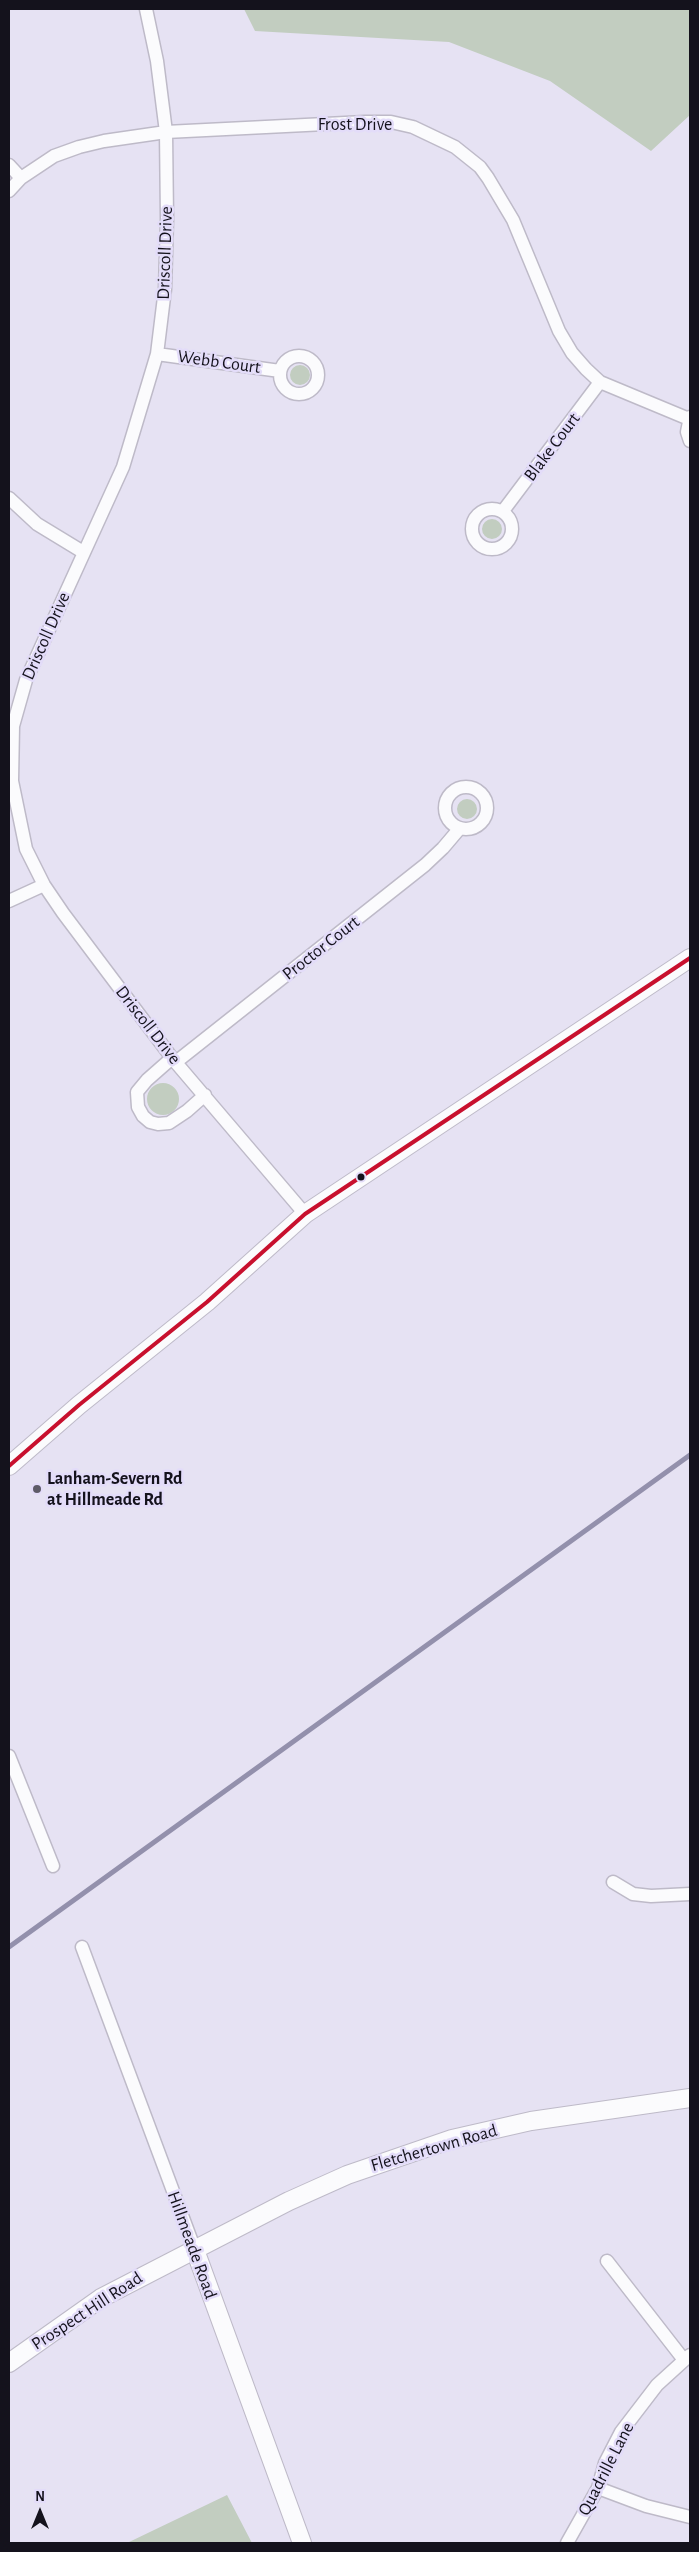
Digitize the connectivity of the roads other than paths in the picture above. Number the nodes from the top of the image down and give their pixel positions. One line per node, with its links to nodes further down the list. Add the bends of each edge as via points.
1 (146, 9): 2 (street, Driscoll Drive, via 157,61)
2 (166, 132): 4 (street, Frost Drive, via 79,147 54,156); 6 (street, Driscoll Drive, via 165,289); 8 (street, Frost Drive, via 379,122 412,128 455,147 480,167 501,197 514,220 559,330 572,353)
3 (9, 165): 4 (street)
4 (20, 178): 5 (street, Frost Drive)
5 (9, 191)
6 (157, 354): 7 (street, Webb Court); 13 (street, Driscoll Drive, via 123,467)
7 (280, 371)
8 (600, 382): 9 (street, Frost Drive); 12 (street, Blake Court)
9 (690, 418): 10 (street, Frost Drive, via 687,432)
10 (690, 440)
11 (9, 498): 13 (street, via 37,524)
12 (503, 511)
13 (83, 552): 15 (street, Driscoll Drive, via 26,680 13,726 12,781 17,810 26,849)
14 (460, 828): 18 (street, Proctor Court, via 417,871)
15 (44, 885): 16 (street); 18 (street, Driscoll Drive)
16 (9, 901)
17 (690, 958): 20 (street)
18 (174, 1060): 19 (street, Driscoll Drive); 19 (street, via 147,1080 137,1092 138,1107 143,1116 150,1122 169,1123)
19 (204, 1095): 20 (street, Driscoll Drive)
20 (305, 1214): 21 (street, via 207,1302)
21 (9, 1466)
22 (9, 1756): 23 (street)
23 (52, 1866)
24 (613, 1882): 25 (street, via 633,1894)
25 (690, 1894)
26 (82, 1947): 28 (street, Hillmeade Road)
27 (690, 2098): 28 (street, Fletchertown Road, via 531,2121 452,2140 347,2175 288,2201)
28 (195, 2250): 31 (street, Prospect Hill Road, via 101,2298); 34 (street, Hillmeade Road)
29 (607, 2261): 30 (street)
30 (687, 2358): 32 (street, Quadrille Lane, via 657,2385 621,2432 605,2463)
31 (9, 2362)
32 (598, 2488): 33 (street, via 646,2506); 35 (street, Quadrille Lane)
33 (690, 2517)
34 (302, 2543)
35 (567, 2543)

